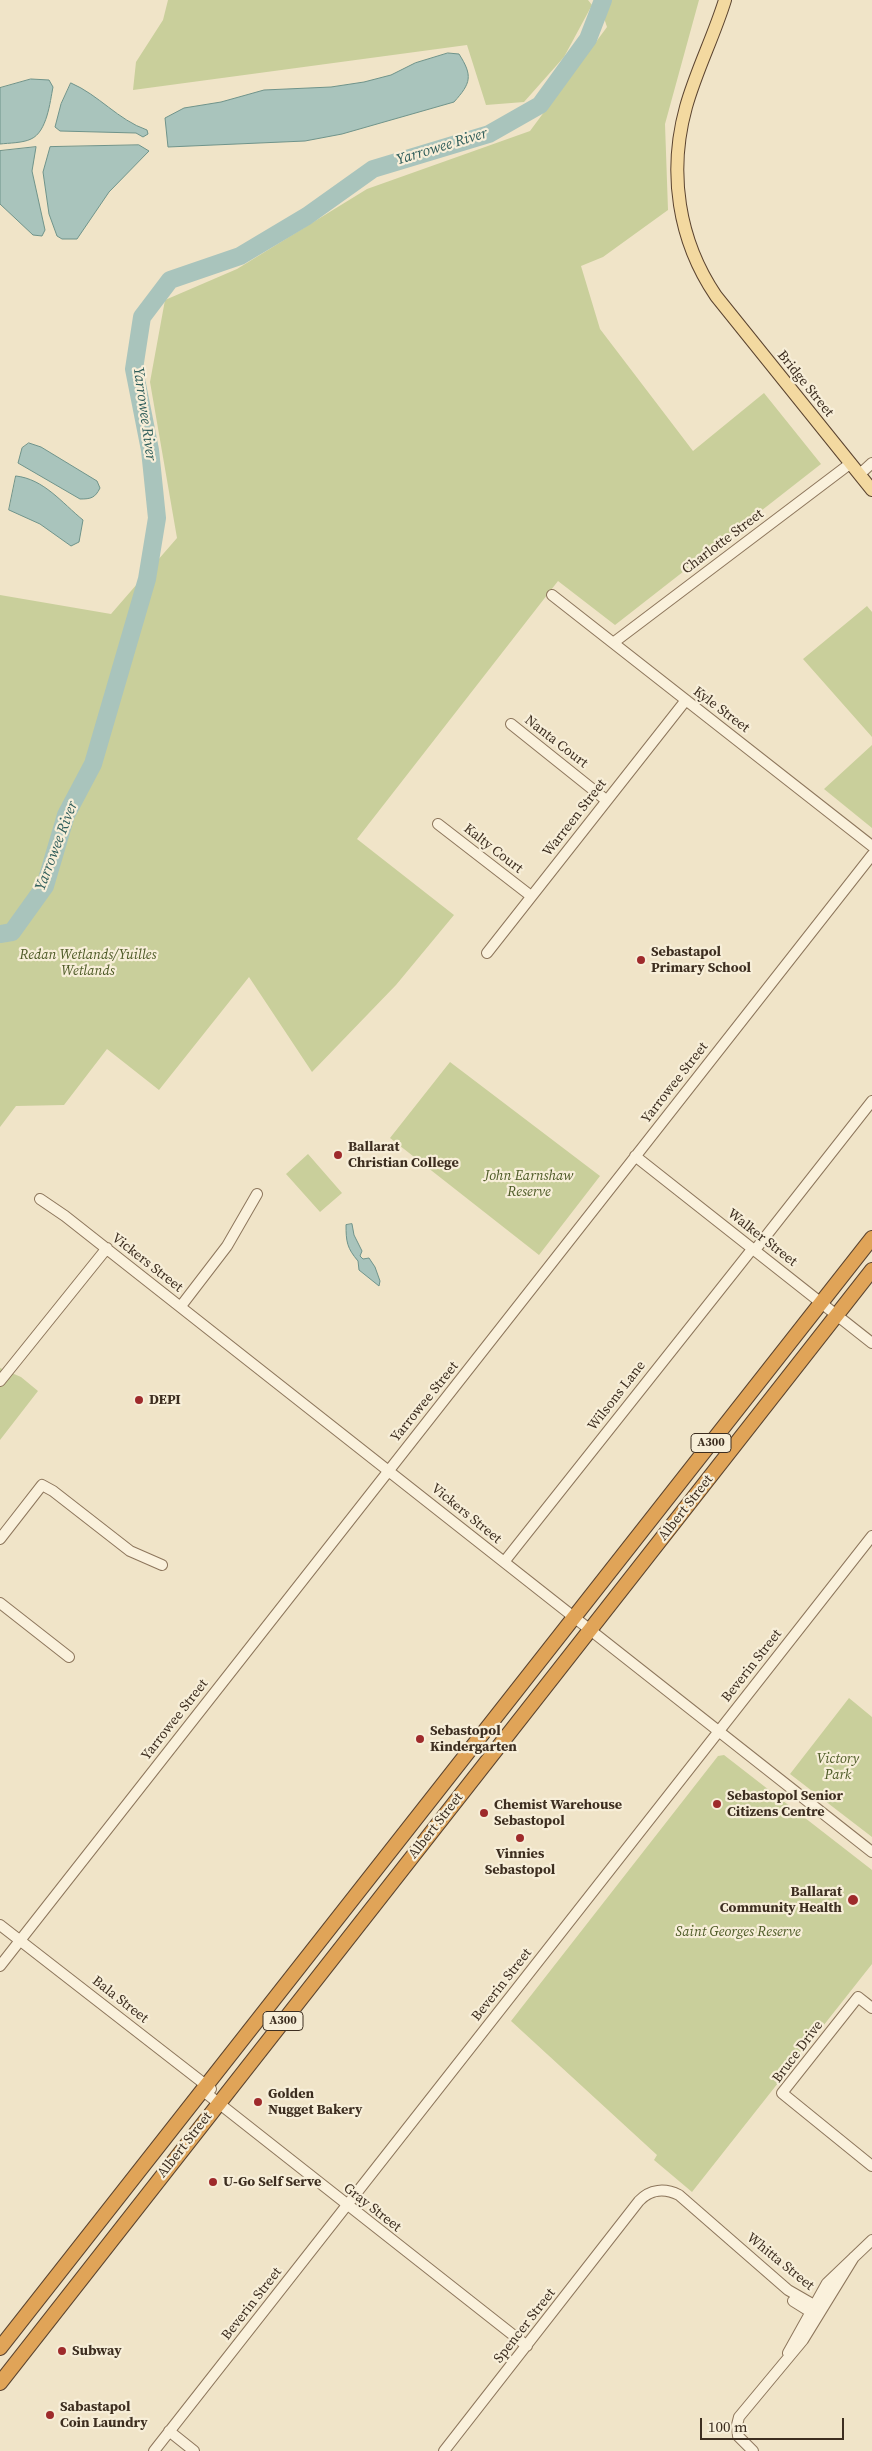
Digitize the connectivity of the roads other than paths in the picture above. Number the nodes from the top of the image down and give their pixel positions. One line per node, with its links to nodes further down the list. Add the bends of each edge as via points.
1 (725, 0): 3 (main road, Bridge Street, via 686,106 677,162 679,199 686,232 698,265 716,296)
2 (872, 462): 4 (street)
3 (851, 463): 4 (main road, Bridge Street); 7 (street, Charlotte Street)
4 (860, 474): 5 (main road, Bridge Street)
5 (872, 490)
6 (552, 596): 7 (street, Kyle Street)
7 (613, 643): 8 (street, Kyle Street)
8 (686, 700): 10 (street, Warreen Street); 12 (street, Kyle Street)
9 (512, 724): 10 (street, Nanta Court)
10 (606, 800): 14 (street, Warreen Street)
11 (438, 824): 14 (street, Kalty Court)
12 (872, 846)
13 (872, 855): 17 (street, Yarrowee Street)
14 (531, 896): 15 (street, Warreen Street)
15 (487, 953)
16 (872, 1101): 22 (street, Wilsons Lane)
17 (635, 1156): 22 (street, Walker Street); 29 (street, Yarrowee Street)
18 (257, 1194): 25 (street, via 227,1246)
19 (40, 1199): 21 (street, Vickers Street)
20 (872, 1238): 24 (highway, Albert Street / A300)
21 (107, 1248): 25 (street, Vickers Street); 28 (street)
22 (754, 1249): 24 (street, Walker Street); 32 (street, Wilsons Lane)
23 (872, 1270): 26 (highway, Albert Street / A300)
24 (822, 1302): 26 (street, Walker Street); 35 (highway, Albert Street / A300)
25 (180, 1306): 29 (street, Vickers Street)
26 (837, 1315): 27 (street, Walker Street); 36 (highway, Albert Street / A300)
27 (872, 1343)
28 (1, 1379)
29 (389, 1470): 32 (street, Vickers Street); 41 (street, Yarrowee Street)
30 (872, 1536): 38 (street, Beverin Street)
31 (0, 1540): 33 (street, via 42,1485 53,1490 135,1555)
32 (504, 1562): 35 (street, Vickers Street)
33 (162, 1565)
34 (0, 1603): 37 (street)
35 (574, 1618): 36 (street, Vickers Street); 44 (highway, Albert Street / A300)
36 (590, 1630): 38 (street, Vickers Street); 45 (highway, Albert Street / A300)
37 (69, 1657)
38 (719, 1732): 39 (street, Vickers Street); 48 (street, Beverin Street)
39 (872, 1852)
40 (0, 1925): 41 (street, Bala Street)
41 (20, 1940): 42 (street, Yarrowee Street); 44 (street, Bala Street)
42 (0, 1966)
43 (872, 2008): 46 (street, Bruce Drive, via 858,1997 782,2093)
44 (204, 2088): 45 (street, Gray Street); 52 (highway, Albert Street / A300)
45 (220, 2100): 48 (street, Gray Street); 54 (highway, Albert Street / A300)
46 (872, 2166)
47 (653, 2195): 50 (street, Whitta Street, via 678,2202 779,2291); 51 (street, Spencer Street, via 627,2218)
48 (347, 2206): 51 (street, Gray Street); 56 (street, Beverin Street)
49 (872, 2240): 50 (street, via 829,2280)
50 (815, 2308): 60 (street, via 780,2364 734,2421 739,2438)
51 (527, 2346): 59 (street, Spencer Street)
52 (0, 2348)
53 (0, 2356): 54 (highway)
54 (13, 2365): 55 (highway, Albert Street / A300)
55 (0, 2383)
56 (169, 2431): 57 (street, Beverin Street); 58 (street)
57 (154, 2451)
58 (194, 2451)
59 (444, 2451)
60 (754, 2451)

